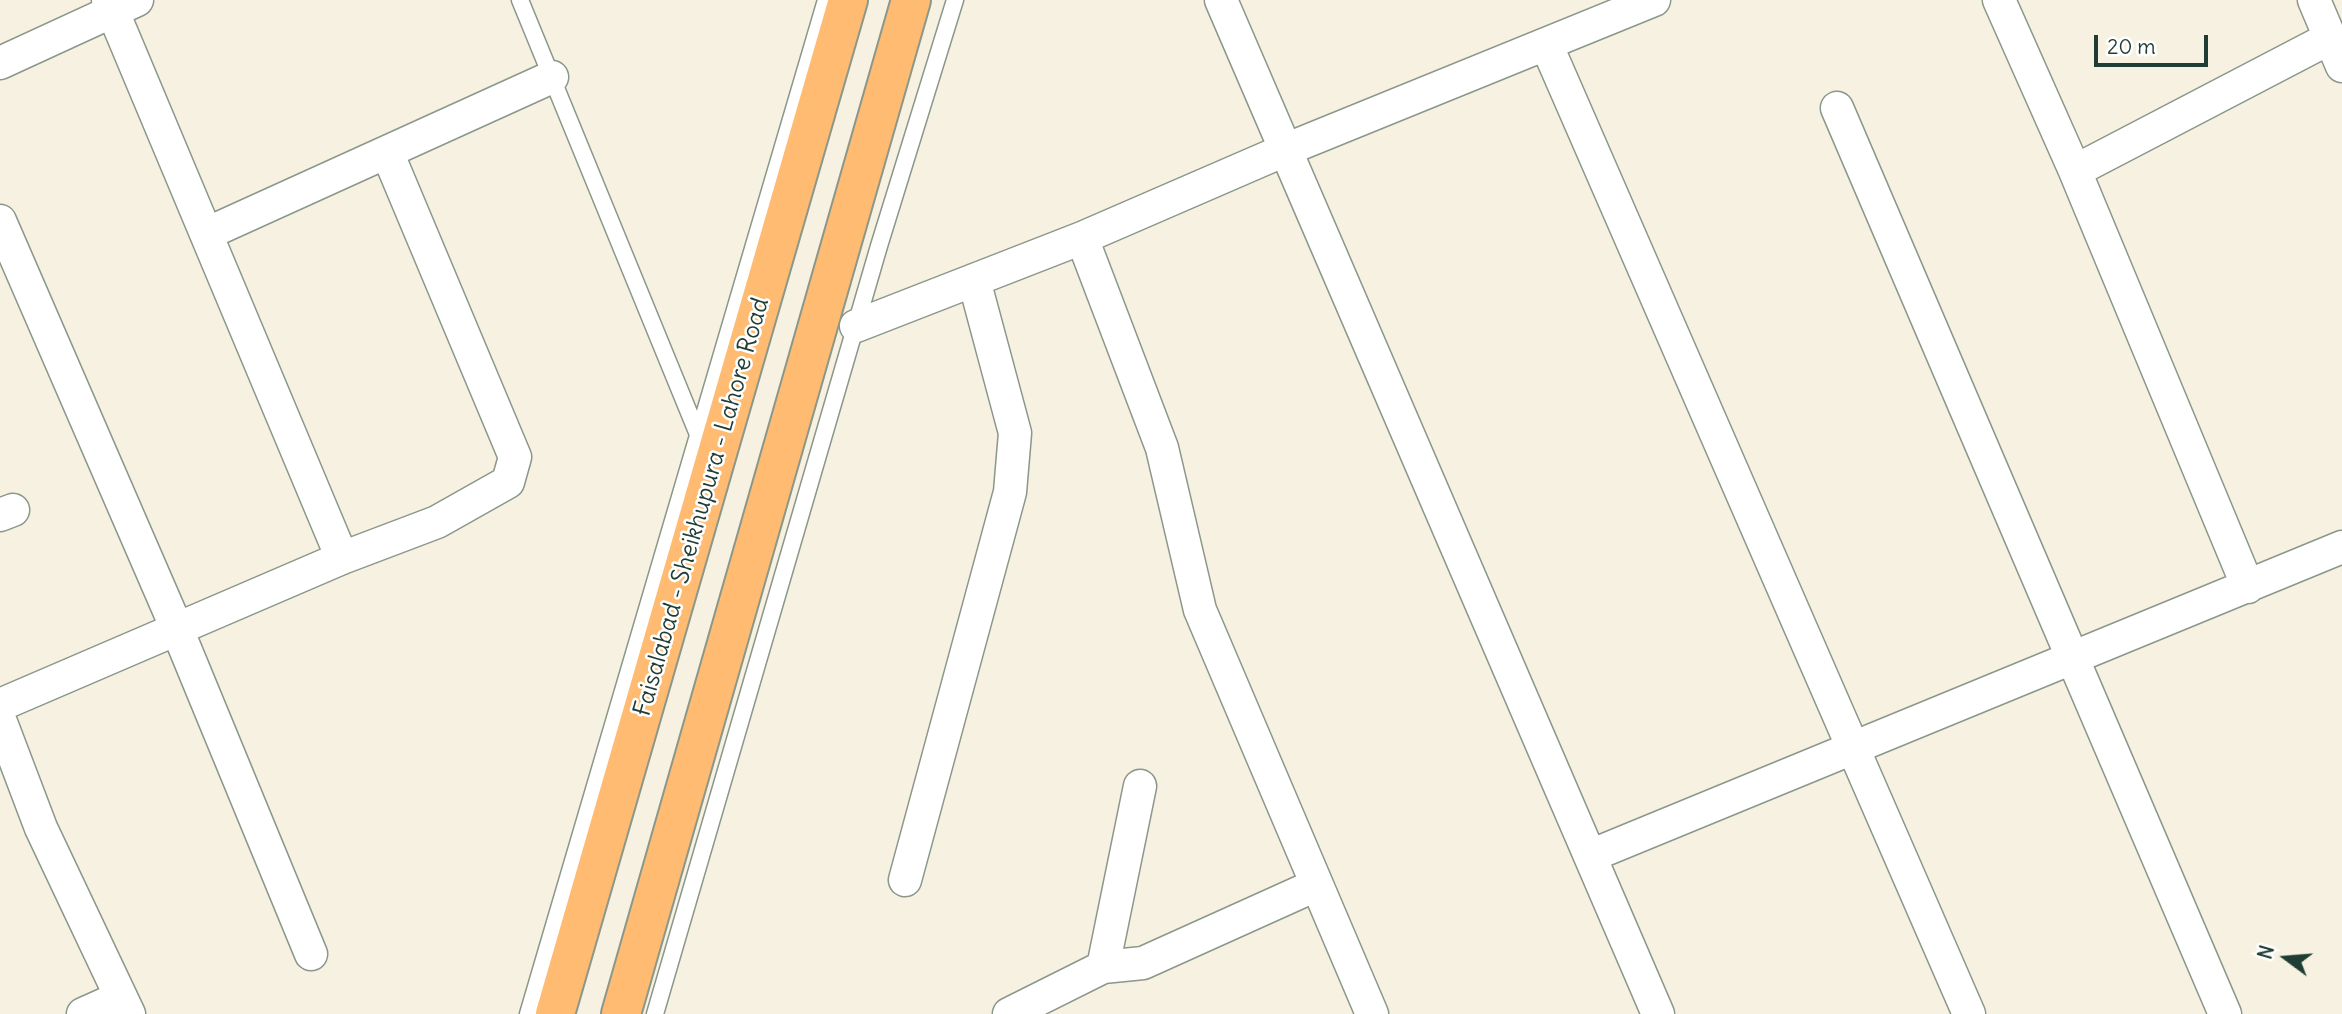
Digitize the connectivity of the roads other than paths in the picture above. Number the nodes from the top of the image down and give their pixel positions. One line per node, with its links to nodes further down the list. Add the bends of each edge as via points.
1 (520, 0): 14 (lane)
2 (826, 0): 24 (lane)
3 (848, 0): 42 (highway, Faisalabad - Sheikhupura - Lahore Road)
4 (911, 0): 43 (highway)
5 (955, 0): 23 (lane)
6 (1221, 0): 16 (street)
7 (1654, 0): 11 (street)
8 (1999, 0): 18 (street)
9 (2314, 0): 12 (street)
10 (119, 4): 13 (street); 20 (street)
11 (1547, 46): 16 (street); 32 (street)
12 (2336, 52): 18 (street)
13 (0, 62)
14 (552, 77): 17 (street); 24 (lane)
15 (1838, 108): 29 (street)
16 (1285, 150): 21 (street); 34 (street)
17 (387, 152): 20 (street); 26 (street, via 515,457 508,482 437,522)
18 (2076, 171): 27 (street)
19 (0, 221): 28 (street)
20 (206, 234): 26 (street)
21 (1082, 238): 22 (street); 36 (street, via 1162,448 1200,610)
22 (974, 280): 23 (street); 35 (street, via 1015,433 1010,492)
23 (856, 326): 44 (lane)
24 (699, 437): 41 (lane)
25 (2342, 547): 27 (street)
26 (342, 558): 28 (street)
27 (2248, 587): 29 (street)
28 (177, 629): 30 (street); 37 (street)
29 (2074, 658): 32 (street); 49 (street)
30 (0, 705)
31 (0, 720): 39 (street, via 41,828)
32 (1853, 746): 34 (street); 48 (street)
33 (1140, 786): 38 (street)
34 (1590, 856): 47 (street)
35 (905, 880)
36 (1316, 885): 38 (street, via 1143,963); 46 (street)
37 (311, 954)
38 (1103, 967): 45 (street)
39 (125, 1005): 40 (street)
40 (83, 1014)
41 (528, 1014)
42 (555, 1014)
43 (621, 1014)
44 (655, 1014)
45 (1009, 1014)
46 (1372, 1014)
47 (1658, 1014)
48 (1969, 1014)
49 (2225, 1014)

